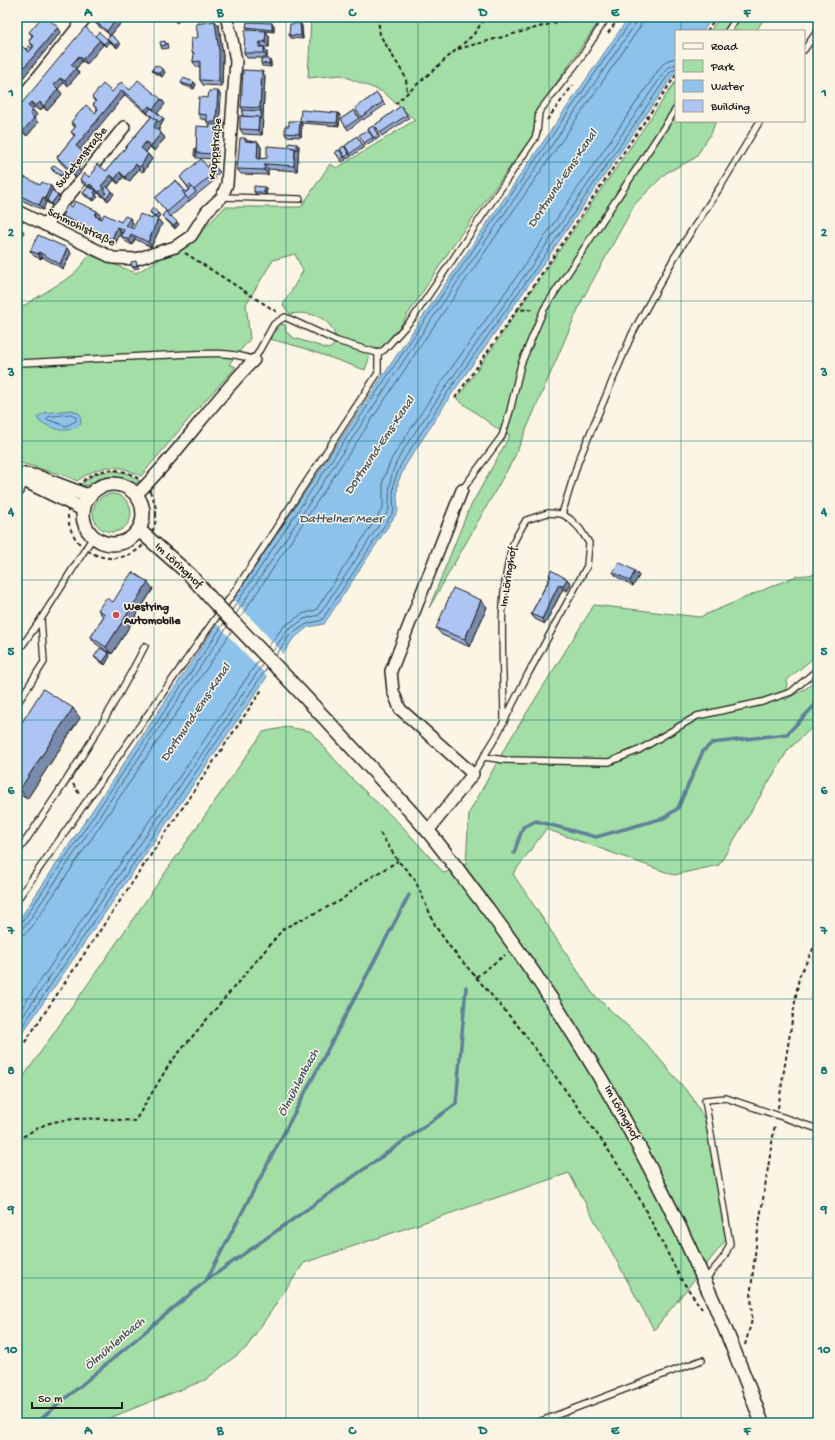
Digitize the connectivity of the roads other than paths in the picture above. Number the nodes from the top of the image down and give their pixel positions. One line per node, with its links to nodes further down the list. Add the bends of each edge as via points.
1 (86, 17): 10 (street)
2 (226, 17): 8 (street, Kruppstraße)
3 (234, 17): 8 (street)
4 (608, 17): 19 (lane, via 580,59 539,112 535,138 430,292 394,340)
5 (737, 17): 6 (lane)
6 (729, 30)
7 (818, 30): 9 (lane)
8 (232, 34): 14 (street, Kruppstraße, via 236,61 227,184)
9 (805, 49)
10 (17, 103)
11 (675, 111): 23 (lane, via 544,309 521,364 502,436)
12 (759, 122): 29 (lane, via 674,258 632,334 578,462)
13 (124, 127): 17 (street, Sudetenstraße)
14 (222, 197): 15 (lane); 18 (street, Kruppstraße, via 207,211 191,236 176,247)
15 (300, 199)
16 (17, 211): 17 (street, Schmohlstraße)
17 (45, 225): 18 (street, Schmohlstraße, via 113,258)
18 (136, 259)
19 (378, 353): 20 (lane, via 337,341 285,317 274,324); 42 (lane, via 378,373 234,592)
20 (254, 360): 21 (lane, via 235,354 215,353); 24 (street)
21 (17, 363)
22 (20, 478): 25 (street, via 38,477); 27 (lane)
23 (462, 490): 39 (street, via 391,671 393,691 400,709)
24 (136, 495): 26 (street, via 118,484 107,484); 30 (street, via 143,512)
25 (71, 496): 26 (street); 28 (street)
26 (88, 496): 28 (street)
27 (17, 497)
28 (83, 509): 31 (street, via 86,529)
29 (562, 514): 37 (lane, via 580,529 589,543 587,566); 37 (lane, Im Löringhof, via 548,514 526,520 514,542 508,567 503,614)
30 (143, 534): 31 (street, via 122,543 112,544); 40 (street, Im Löringhof, bridge, via 190,574)
31 (93, 537): 32 (lane)
32 (41, 619): 34 (lane); 36 (lane, via 44,662)
33 (145, 646): 41 (lane, via 131,675 68,778)
34 (17, 653)
35 (818, 669): 38 (lane, via 791,692 762,702 697,716 639,750 609,762 505,760)
36 (17, 704)
37 (504, 722): 38 (lane)
38 (484, 757): 39 (lane)
39 (472, 774): 40 (street)
40 (428, 831): 44 (street, Im Löringhof, via 515,947 573,1031 607,1087 676,1215)
41 (17, 853)
42 (17, 900)
43 (818, 1129): 44 (lane, via 726,1098 705,1100 730,1244 724,1257)
44 (705, 1280): 47 (street, Im Löringhof, via 735,1348)
45 (702, 1360): 46 (lane)
46 (536, 1423)
47 (762, 1423)

